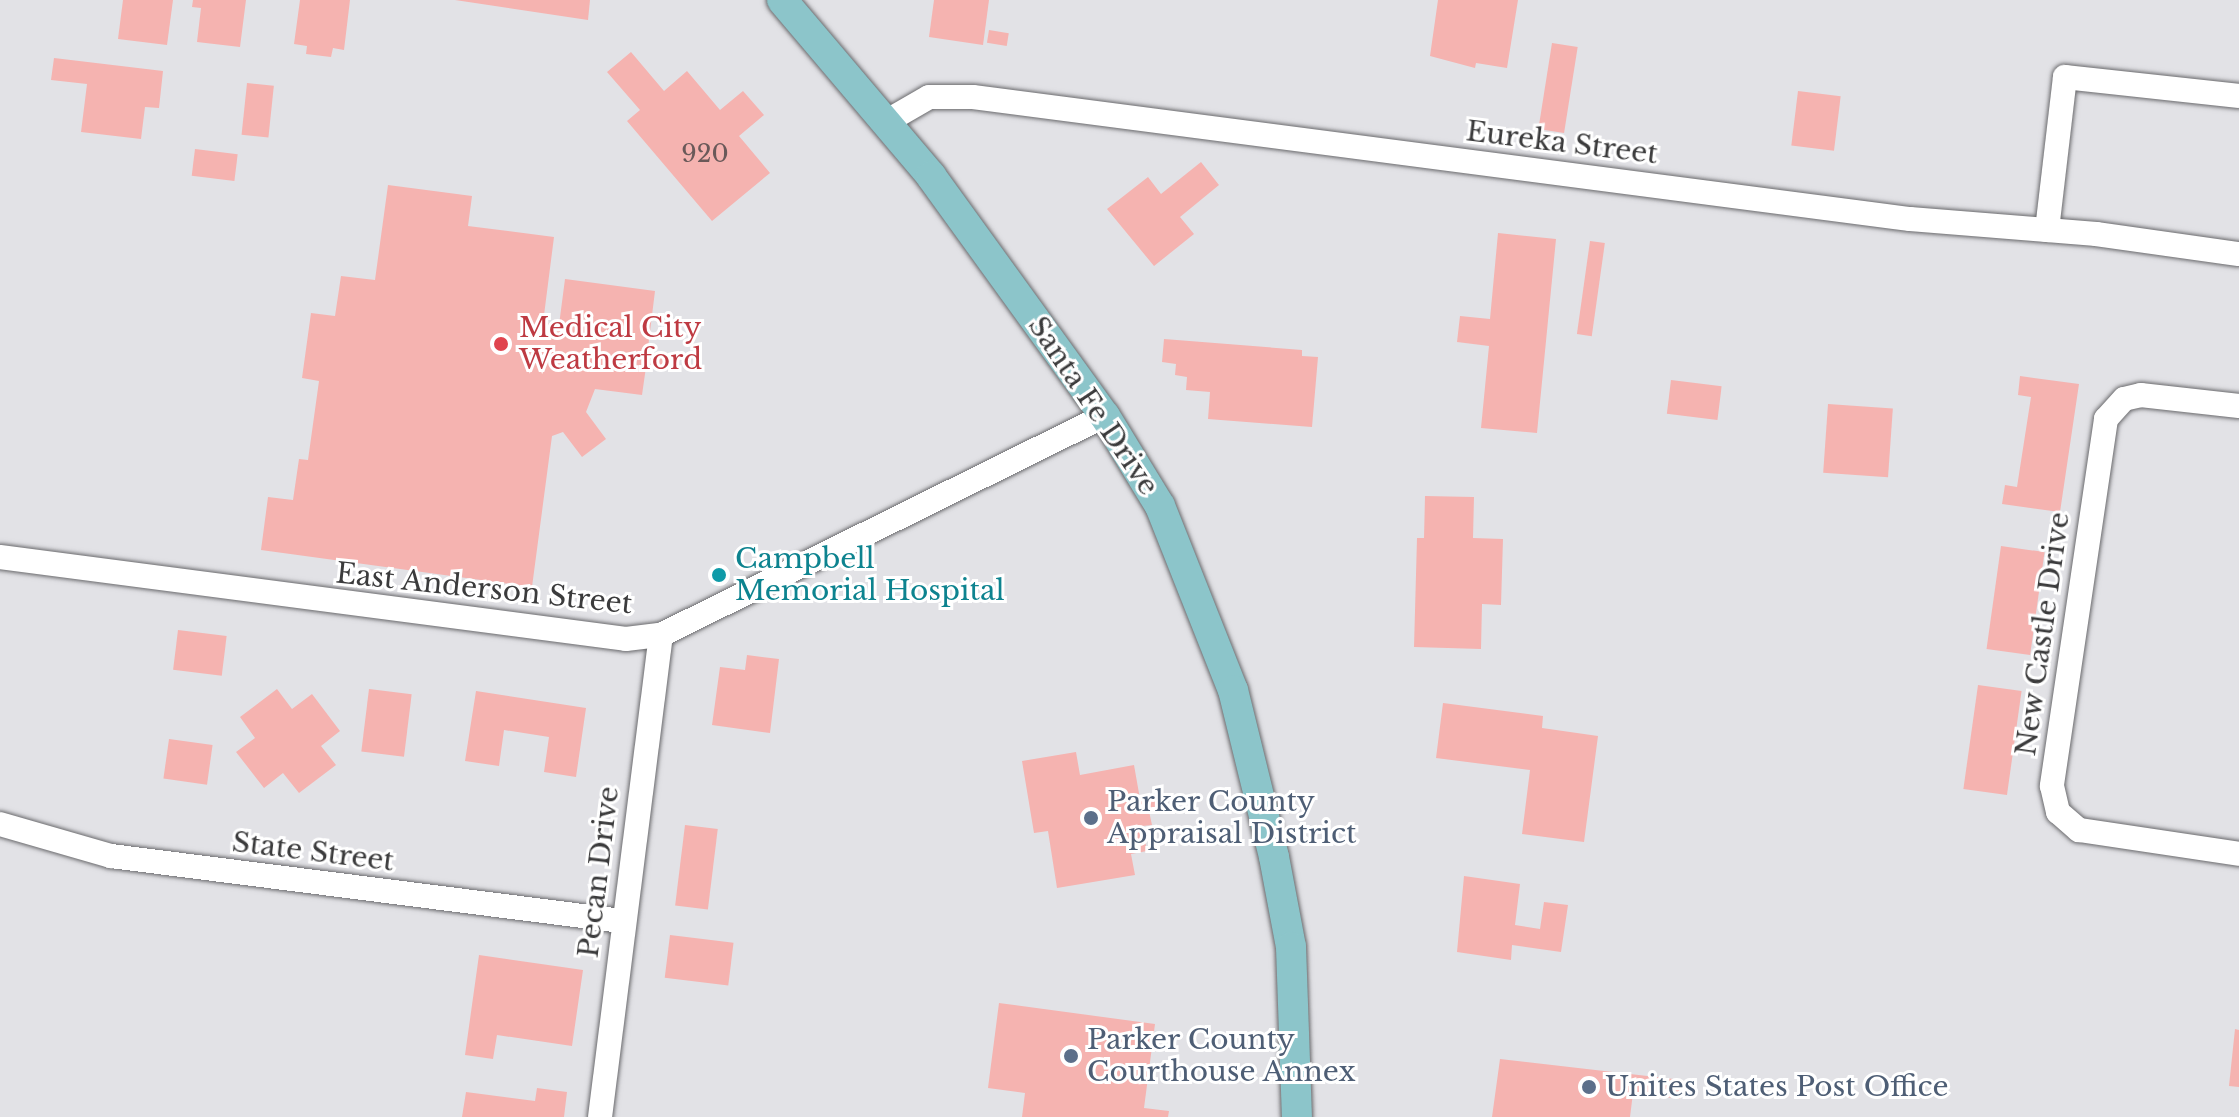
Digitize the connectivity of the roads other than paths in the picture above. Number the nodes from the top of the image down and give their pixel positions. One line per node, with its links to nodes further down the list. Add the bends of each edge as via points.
1 (782, 0): 3 (main road, Santa Fe Drive)
2 (2239, 96): 4 (street, via 2065,77)
3 (884, 123): 4 (street, Eureka Street, via 929,97 973,97 1910,219); 7 (main road, Santa Fe Drive, via 931,176)
4 (2047, 230): 5 (street, Eureka Street)
5 (2239, 254)
6 (2239, 406): 11 (street, New Castle Drive, via 2141,395 2124,399 2106,419 2052,786 2058,812 2079,830)
7 (1105, 416): 9 (street, East Anderson Street); 14 (main road, Santa Fe Drive, via 1160,506 1233,690 1291,947)
8 (0, 557): 9 (street, East Anderson Street, via 626,639)
9 (661, 635): 12 (street, Pecan Drive)
10 (0, 824): 12 (street, State Street, via 111,856)
11 (2239, 854)
12 (622, 921): 13 (street, Pecan Drive)
13 (600, 1117)
14 (1297, 1117)

